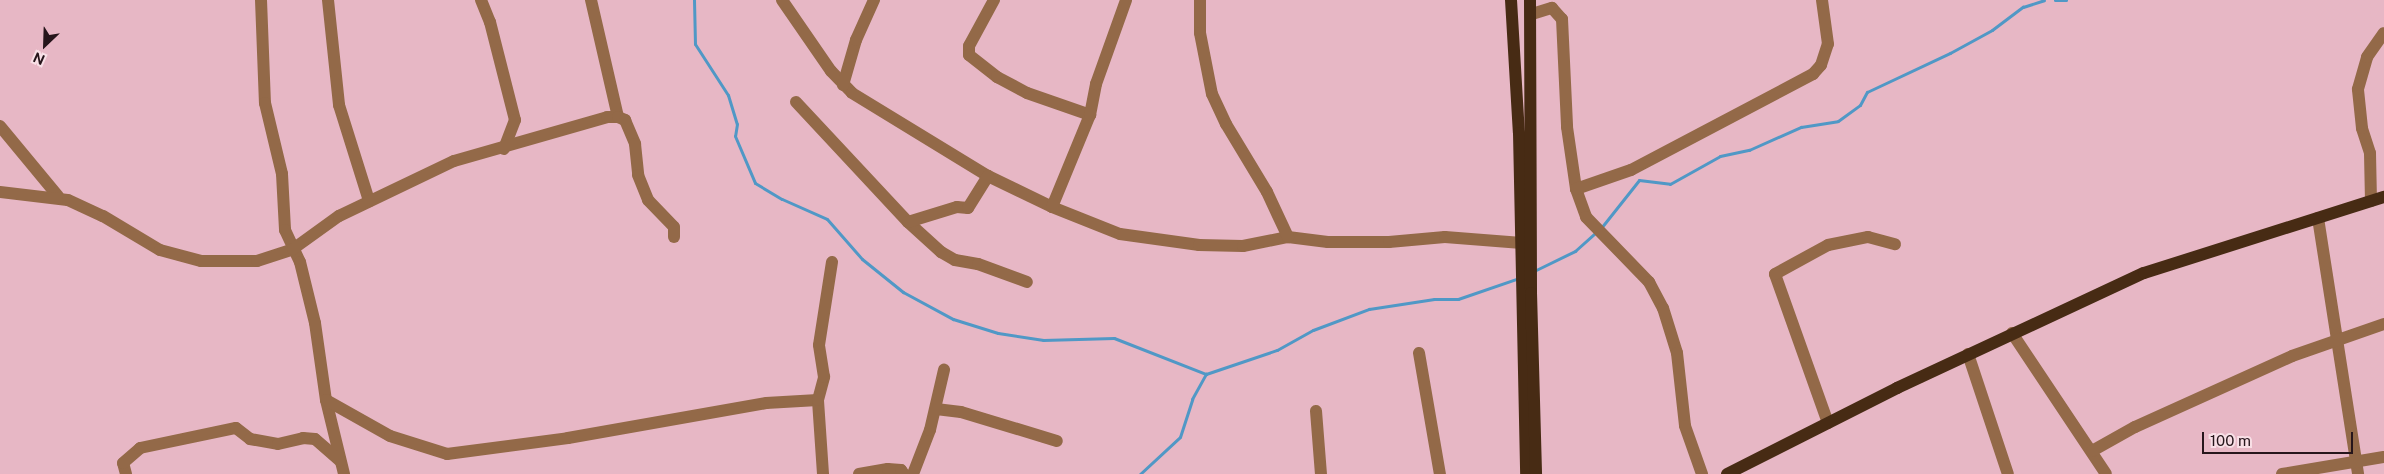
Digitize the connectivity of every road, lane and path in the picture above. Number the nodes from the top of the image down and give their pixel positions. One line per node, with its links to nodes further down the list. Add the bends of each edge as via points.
1 (261, 0): 35 (street, via 265,104 282,174 285,230)
2 (328, 0): 27 (street, via 339,105)
3 (481, 0): 20 (street, via 490,22 515,120)
4 (591, 0): 17 (street, via 609,74)
5 (782, 0): 15 (street)
6 (874, 0): 15 (street, via 856,40)
7 (994, 0): 18 (street, via 969,46 970,55 997,77 1027,93)
8 (1126, 0): 18 (street, via 1096,84)
9 (1200, 0): 32 (street, via 1200,33 1212,94 1274,205)
10 (1511, 0): 33 (main road)
11 (1530, 0): 13 (main road)
12 (1822, 0): 22 (street, via 1828,44 1821,65 1813,74 1631,170)
13 (1532, 14): 22 (street, via 1552,8 1562,19 1566,127); 33 (main road)
14 (2384, 33): 26 (street, via 2367,57 2358,89 2362,128 2370,153)
15 (843, 84): 21 (street, via 885,115 955,153)
16 (796, 102): 30 (street)
17 (613, 113): 20 (street); 31 (street, via 624,120 635,144 638,175 648,200 674,227)
18 (1090, 115): 28 (street)
19 (0, 126): 24 (street)
20 (504, 149): 27 (street, via 454,161)
21 (988, 176): 28 (street); 30 (street, via 968,208 957,207)
22 (1576, 189): 65 (street, via 1586,217 1649,282 1662,308 1677,352 1685,426)
23 (0, 192): 24 (street)
24 (58, 196): 35 (street, via 85,206 160,250 201,260 257,261)
25 (2384, 197): 26 (main road)
26 (2371, 201): 29 (main road)
27 (369, 202): 35 (street, via 331,221)
28 (1052, 207): 32 (street, via 1120,234 1151,239 1243,246)
29 (2318, 218): 40 (main road, via 2144,273); 41 (street)
30 (908, 222): 37 (street, via 955,260 978,264)
31 (674, 237)
32 (1288, 237): 33 (street, via 1328,242 1389,242 1445,237)
33 (1525, 244): 38 (main road)
34 (1895, 244): 49 (street, via 1868,237 1828,245 1775,274)
35 (293, 249): 45 (street, via 300,262 315,323)
36 (832, 262): 46 (street, via 820,329 824,377)
37 (1027, 282)
38 (1526, 291): 63 (main road); 64 (main road)
39 (2384, 324): 41 (street)
40 (2012, 334): 43 (main road); 51 (street)
41 (2338, 342): 51 (street, via 2292,356 2135,427); 53 (street)
42 (1419, 353): 62 (street)
43 (1968, 354): 49 (main road); 67 (street)
44 (944, 370): 47 (street)
45 (326, 400): 46 (street, via 390,436 447,454 464,454 766,403); 54 (street)
46 (818, 400): 57 (street)
47 (936, 409): 50 (street, via 960,412); 60 (street)
48 (1316, 411): 61 (street)
49 (1828, 423): 66 (main road)
50 (1057, 441)
51 (2092, 451): 68 (street)
52 (2384, 457): 53 (street)
53 (2356, 460): 69 (street); 70 (street)
54 (340, 461): 55 (street, via 315,439 302,438 278,444 250,438 236,428 140,448 123,463); 56 (street)
55 (126, 474)
56 (344, 474)
57 (822, 474)
58 (858, 474): 59 (street, via 888,469 900,470)
59 (904, 474)
60 (913, 474)
61 (1321, 474)
62 (1440, 474)
63 (1526, 474)
64 (1536, 474)
65 (1702, 474)
66 (1727, 474)
67 (2008, 474)
68 (2106, 474)
69 (2282, 474)
70 (2358, 474)

